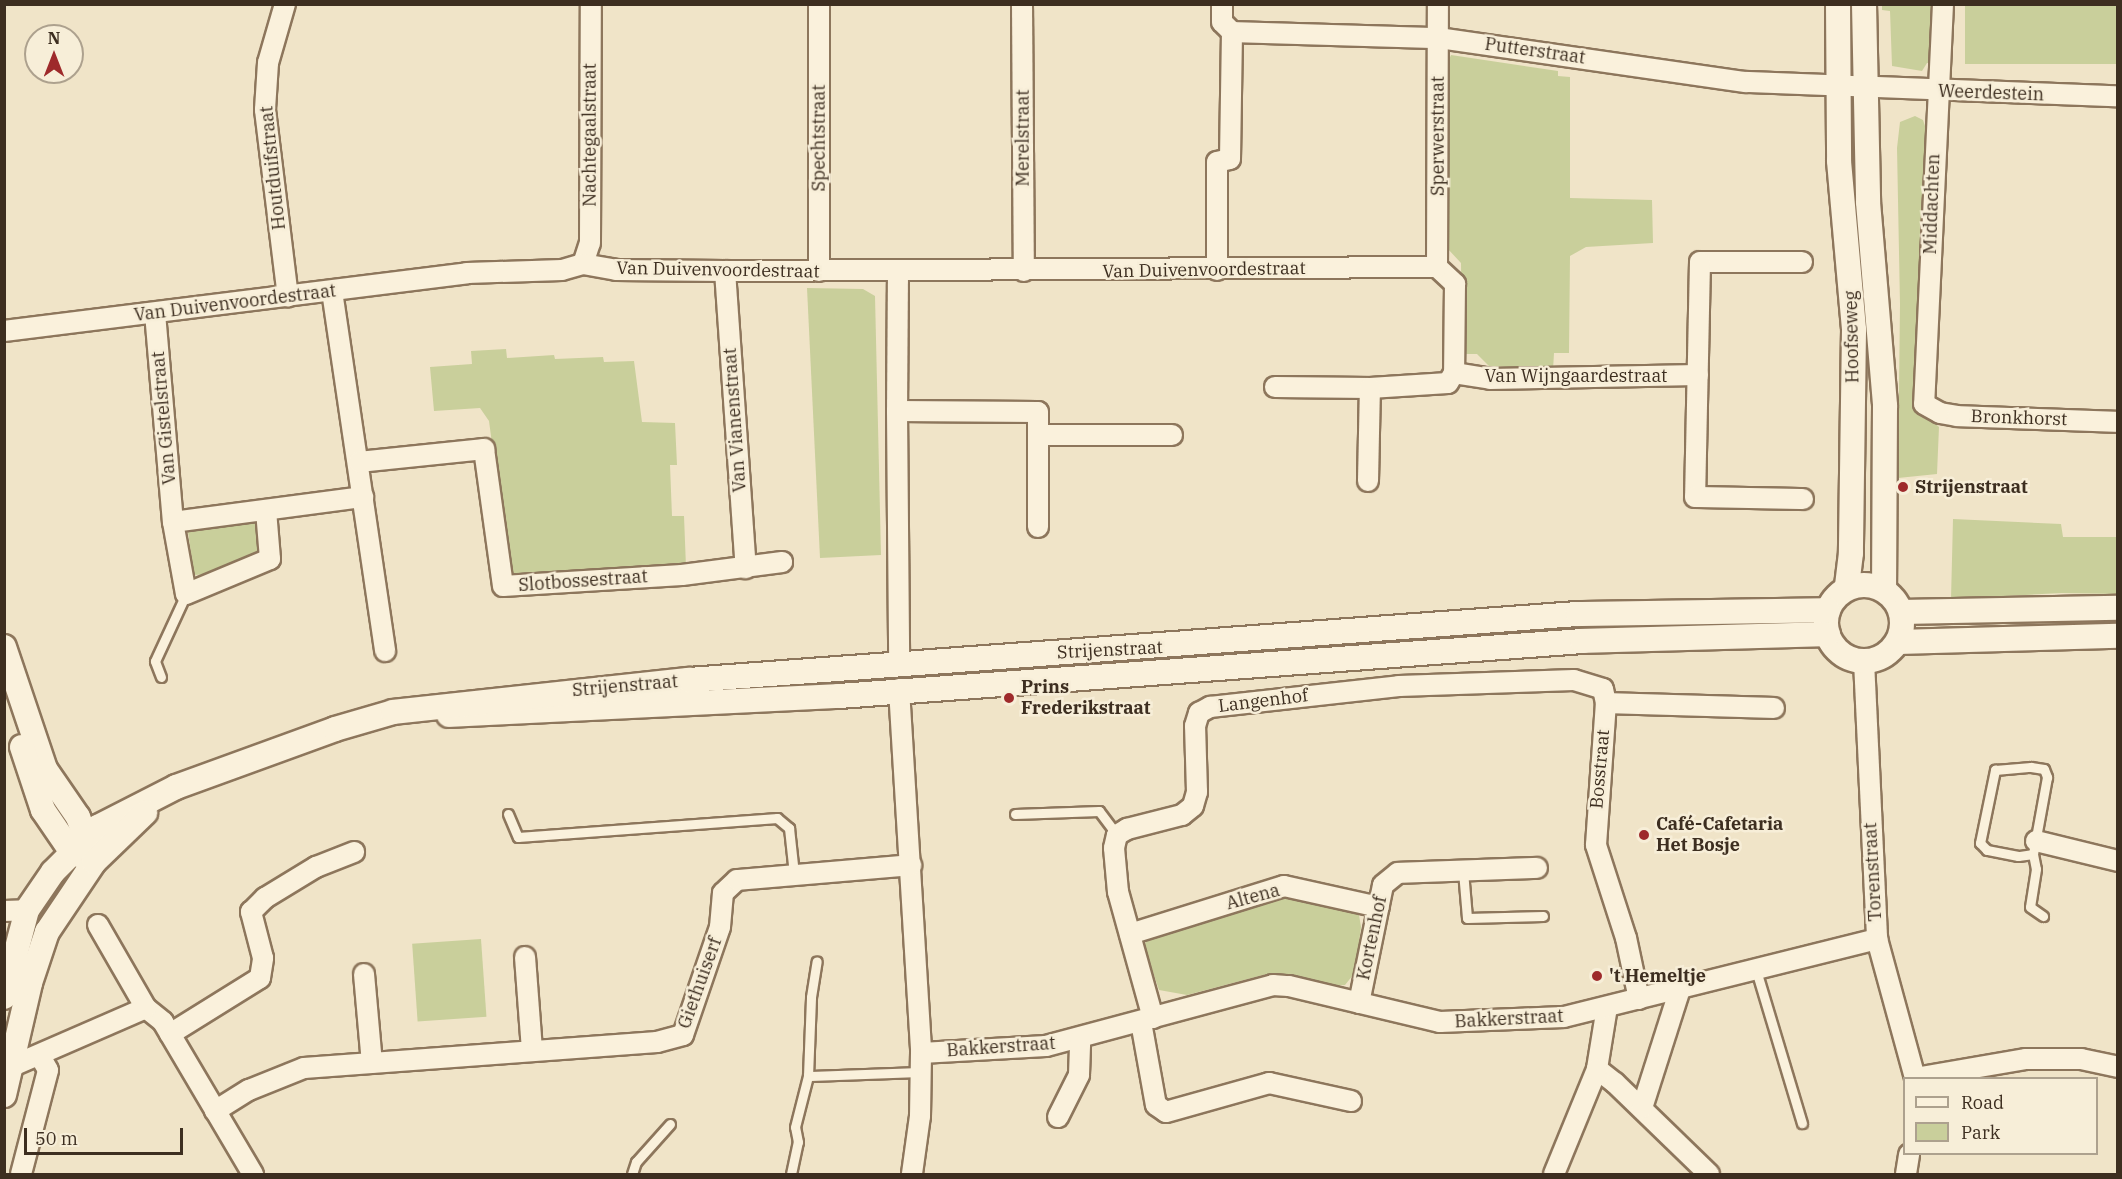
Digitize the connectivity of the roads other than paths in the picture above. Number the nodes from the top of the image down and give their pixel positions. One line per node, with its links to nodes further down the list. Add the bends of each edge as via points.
1 (285, 4): 25 (street, Houtduifstraat, via 268,63 265,110)
2 (591, 4): 17 (street, Nachtegaalstraat, via 590,243)
3 (819, 4): 21 (street, Spechtstraat)
4 (1022, 4): 23 (street, Merelstraat)
5 (1222, 4): 10 (street, via 1222,22)
6 (1438, 4): 11 (street, Sperwerstraat)
7 (1838, 4): 12 (street, Hoofseweg)
8 (1864, 4): 13 (street, Hoofseweg)
9 (1943, 4): 14 (street, Middachten)
10 (1232, 32): 11 (street, Putterstraat); 19 (street, via 1230,159 1217,162)
11 (1439, 38): 12 (street, Putterstraat, via 1746,81); 18 (street, Sperwerstraat)
12 (1838, 86): 13 (street); 46 (street, Hoofseweg, via 1839,160 1854,330 1851,553)
13 (1864, 88): 14 (street, Weerdestein); 47 (street, Hoofseweg, via 1868,202 1885,406)
14 (1938, 91): 15 (street, Weerdestein); 32 (street, Middachten)
15 (2118, 96)
16 (1802, 262): 29 (street, via 1700,262)
17 (583, 264): 20 (street, Van Duivenvoordestraat, via 616,270); 24 (street, Van Duivenvoordestraat, via 562,270 467,273)
18 (1437, 267): 19 (street, Van Duivenvoordestraat); 28 (street, via 1455,284)
19 (1217, 270): 23 (street, Van Duivenvoordestraat)
20 (725, 272): 21 (street, Van Duivenvoordestraat); 45 (street, Van Vianenstraat)
21 (819, 272): 22 (street, Van Duivenvoordestraat)
22 (898, 272): 23 (street, Van Duivenvoordestraat); 33 (street)
23 (1024, 272)
24 (333, 291): 25 (street, Van Duivenvoordestraat); 37 (street)
25 (288, 297): 26 (street, Van Duivenvoordestraat)
26 (155, 313): 27 (street, Van Duivenvoordestraat); 42 (street, Van Gistelstraat)
27 (4, 331)
28 (1454, 372): 29 (street, Van Wijngaardestraat, via 1490,379); 31 (street, via 1448,383)
29 (1698, 375): 40 (street, via 1695,497)
30 (1275, 387): 31 (street)
31 (1370, 388): 38 (street)
32 (1924, 404): 34 (street, Bronkhorst, via 1940,413 1958,416)
33 (897, 411): 35 (street, via 1038,412); 58 (street)
34 (2118, 422)
35 (1038, 435): 36 (street); 43 (street)
36 (1172, 435)
37 (358, 462): 39 (street); 45 (street, Slotbossestraat, via 484,449 503,586)
38 (1368, 481)
39 (363, 497): 41 (street); 56 (street)
40 (1803, 499)
41 (266, 510): 42 (street); 48 (street, via 270,559)
42 (173, 522): 48 (street, Van Gistelstraat)
43 (1038, 527)
44 (782, 562): 45 (street)
45 (746, 568)
46 (1847, 588): 47 (street, via 1859,585); 50 (street)
47 (1884, 590): 51 (street)
48 (186, 594): 59 (lane, via 155,661)
49 (2118, 608): 51 (street)
50 (1828, 610): 52 (street); 58 (street, Strijenstraat, via 1578,614)
51 (1901, 612): 54 (street)
52 (1828, 634): 57 (street, via 1842,653); 60 (street, Strijenstraat, via 1582,641)
53 (2118, 636): 54 (street)
54 (1898, 642): 57 (street, via 1883,656)
55 (4, 647): 69 (street, via 45,769)
56 (385, 651)
57 (1864, 661): 84 (street, Torenstraat)
58 (899, 664): 60 (street); 64 (street, Strijenstraat, via 575,691)
59 (161, 677)
60 (899, 689): 64 (street, Strijenstraat, via 478,717); 74 (street)
61 (4, 692): 69 (street, via 43,810)
62 (1606, 703): 63 (street, Bosstraat); 68 (street, Langenhof, via 1603,689 1574,680 1413,684 1210,707 1199,713 1195,726 1197,792 1193,806 1182,814); 91 (street, Bosstraat, via 1596,845 1626,938)
63 (1774, 708)
64 (393, 712): 65 (street, Strijenstraat)
65 (176, 787): 69 (street, Strijenstraat, via 108,821); 73 (street, Strijenstraat, via 122,832)
66 (508, 814): 77 (lane, via 518,837 777,818 789,828)
67 (1015, 814): 68 (lane, via 1100,811)
68 (1117, 836): 83 (street, via 1116,873)
69 (79, 844): 73 (street); 79 (street, Strijenstraat)
70 (2034, 847): 70 (lane, via 2047,777 2044,769 1995,770 1980,843 1988,850 2018,856); 72 (street); 81 (lane, via 2036,869 2030,907)
71 (354, 852): 96 (street, via 316,867 265,898 251,912 263,958 260,978 246,991)
72 (2118, 861)
73 (94, 862): 103 (street, Strijenstraat, via 47,932)
74 (911, 865): 77 (street, Giethuiserf); 100 (street)
75 (1537, 868): 76 (street, Kortenhof)
76 (1463, 871): 78 (street, Kortenhof, via 1398,873 1383,885); 80 (lane, via 1467,918)
77 (794, 874): 98 (street, Giethuiserf, via 737,880 723,893 720,927 683,1035 657,1042)
78 (1379, 907): 83 (street, Altena, via 1284,886); 92 (street, Kortenhof)
79 (16, 910): 90 (street)
80 (1543, 916)
81 (2043, 916)
82 (98, 926): 94 (street)
83 (1130, 934): 95 (street)
84 (1877, 939): 87 (street, Bakkerstraat); 106 (street, Torenstraat)
85 (525, 957): 98 (street)
86 (817, 961): 105 (lane, via 811,997)
87 (1756, 970): 89 (street, Bakkerstraat); 113 (lane)
88 (364, 974): 101 (street)
89 (1680, 989): 91 (street, Bakkerstraat); 110 (street)
90 (4, 997)
91 (1640, 999): 93 (street, Bakkerstraat)
92 (1359, 1003): 93 (street, Bakkerstraat, via 1454,1023 1564,1017); 95 (street, Bakkerstraat, via 1273,985)
93 (1607, 1007): 104 (street)
94 (146, 1008): 96 (street); 99 (street)
95 (1147, 1020): 97 (street, Bakkerstraat); 109 (street, via 1156,1105 1166,1112 1269,1083)
96 (170, 1034): 111 (street)
97 (1080, 1039): 100 (street, Bakkerstraat); 112 (street, Bakkerstraat, via 1079,1075)
98 (532, 1051): 101 (street, Giethuiserf)
99 (40, 1056): 103 (street); 116 (street, via 48,1070)
100 (922, 1062): 105 (lane); 120 (street)
101 (372, 1063): 111 (street, Giethuiserf, via 285,1073)
102 (2118, 1066): 107 (street, via 2059,1058 2026,1059)
103 (10, 1067): 108 (street, Strijenstraat)
104 (1597, 1069): 110 (street); 121 (street)
105 (808, 1076): 119 (lane, via 795,1127 798,1142)
106 (1915, 1077)
107 (1921, 1077)
108 (4, 1095)
109 (1351, 1101)
110 (1642, 1108): 122 (street)
111 (215, 1111): 117 (street)
112 (1058, 1117)
113 (1802, 1123)
114 (670, 1124): 118 (lane, via 636,1162)
115 (1909, 1155): 123 (street)
116 (21, 1174)
117 (253, 1174)
118 (632, 1174)
119 (791, 1174)
120 (912, 1174)
121 (1554, 1174)
122 (1709, 1174)
123 (1906, 1174)

